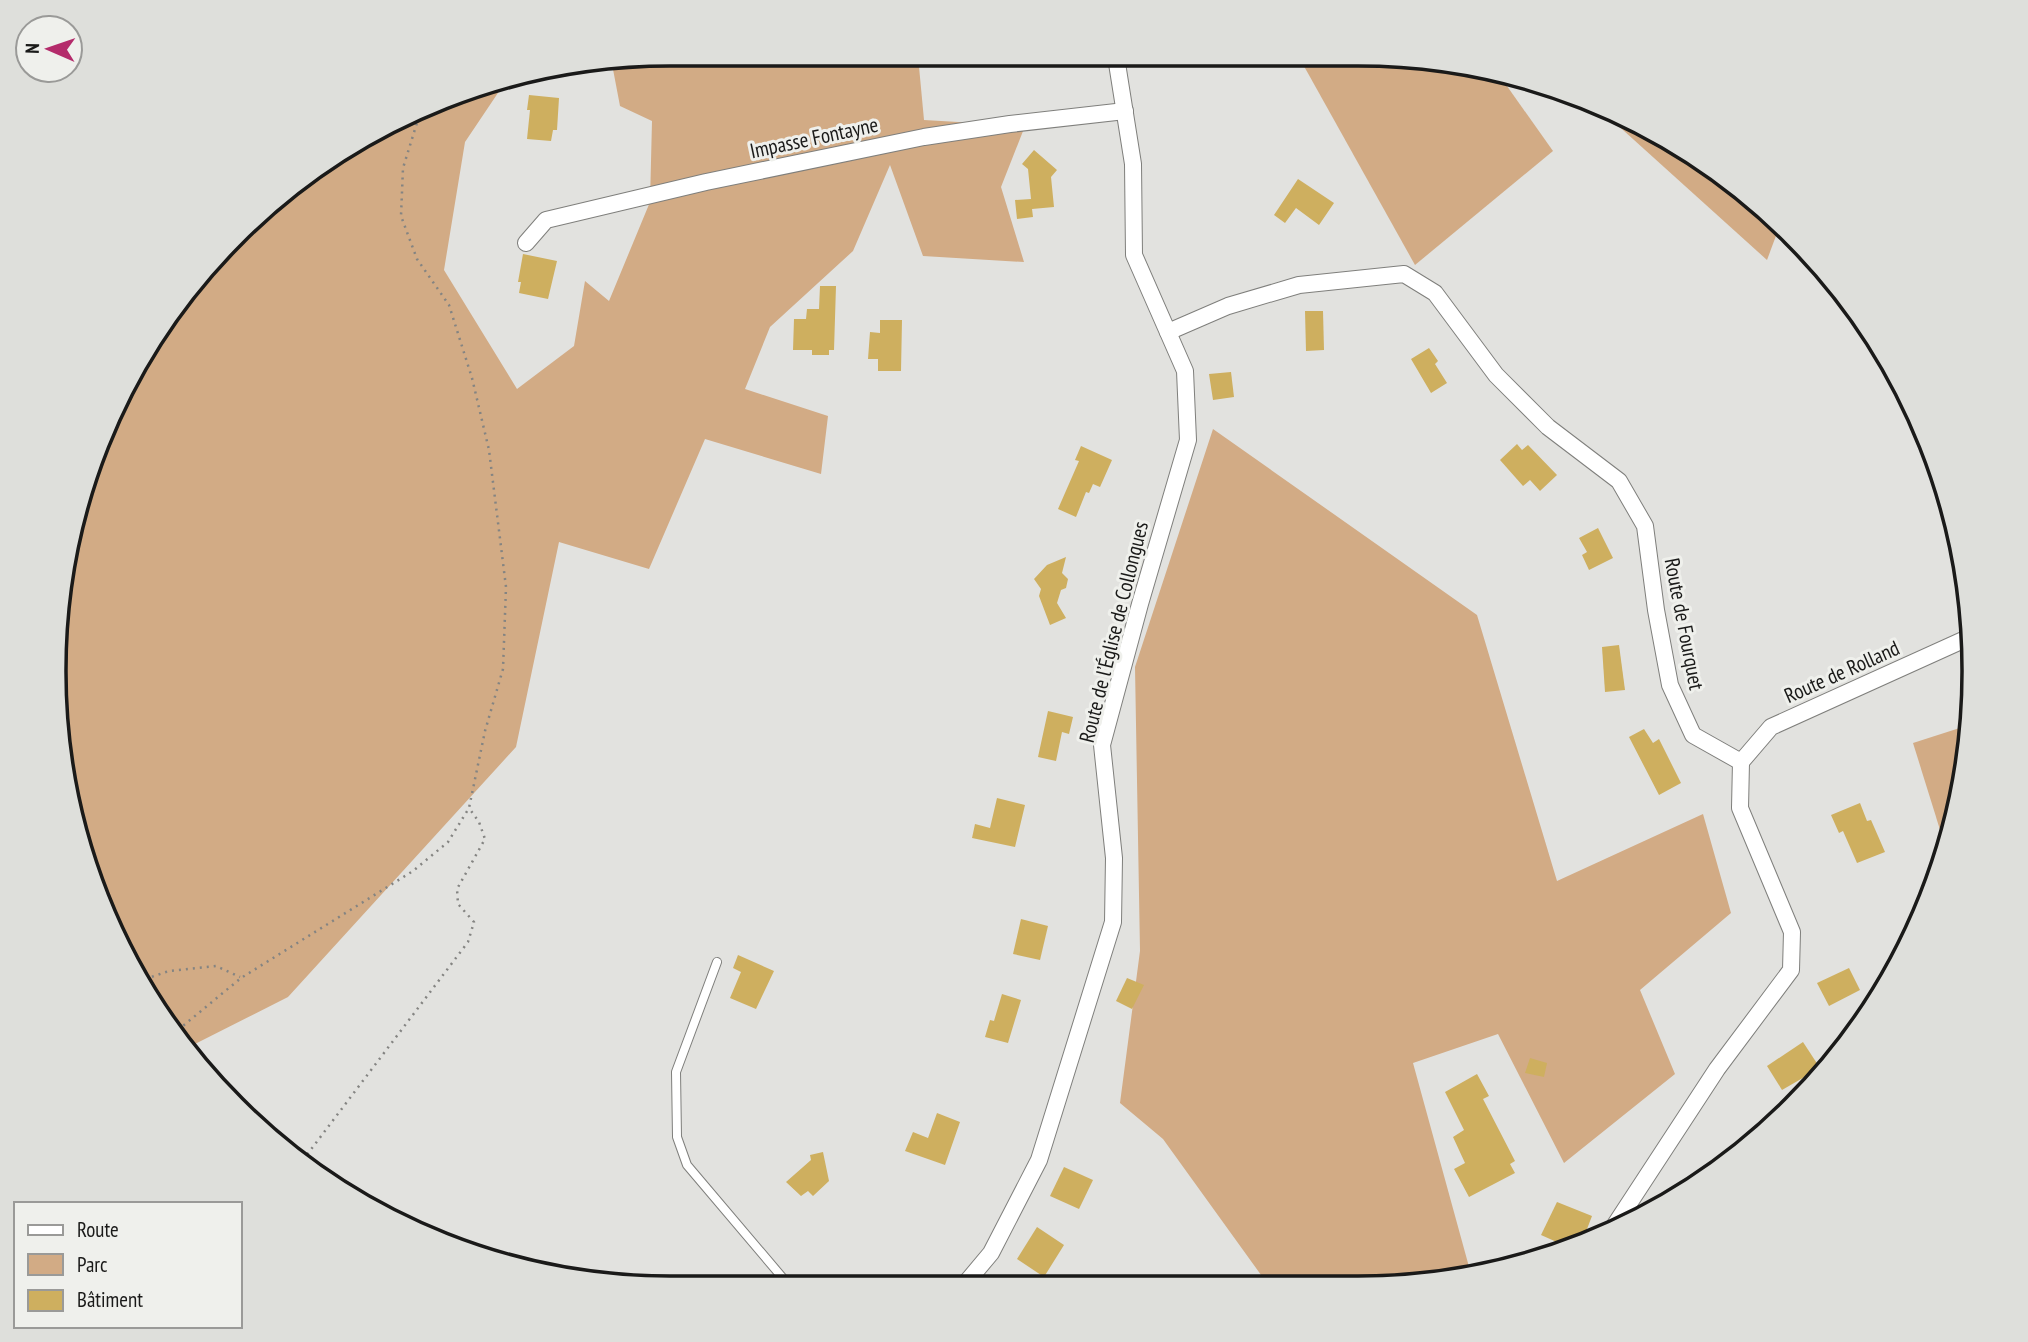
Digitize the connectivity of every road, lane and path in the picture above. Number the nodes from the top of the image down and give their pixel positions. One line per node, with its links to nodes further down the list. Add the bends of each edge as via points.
1 (1118, 66): 2 (street, Route de l’Église de Collongues)
2 (1125, 111): 4 (street, Impasse Fontayne, via 924,137 706,182 546,220); 5 (street, Route de l’Église de Collongues, via 1133,164 1134,255)
3 (417, 123): 8 (path, via 403,168 401,216 417,259 449,305 472,378 489,450 506,587 503,669)
4 (526, 243)
5 (1168, 332): 7 (street, Route de Fourquet, via 1228,306 1299,285 1404,274 1435,293 1496,374 1548,428 1619,481 1645,526 1670,685 1693,735); 16 (street, Route de l’Église de Collongues, via 1185,371 1188,440 1102,745 1114,858 1113,922 1039,1160 990,1253)
6 (1961, 641): 7 (street, Route de Rolland, via 1772,727)
7 (1741, 762): 14 (street, via 1740,808 1792,932 1791,970 1717,1069)
8 (469, 808): 11 (path, via 448,842 413,871); 13 (path, via 485,839 457,889 458,904 474,922 468,942)
9 (717, 962): 15 (lane, via 676,1072 677,1137 687,1165)
10 (150, 977): 11 (path, via 216,966)
11 (241, 978): 12 (path)
12 (182, 1027)
13 (307, 1154)
14 (1622, 1214)
15 (781, 1276)
16 (971, 1276)

